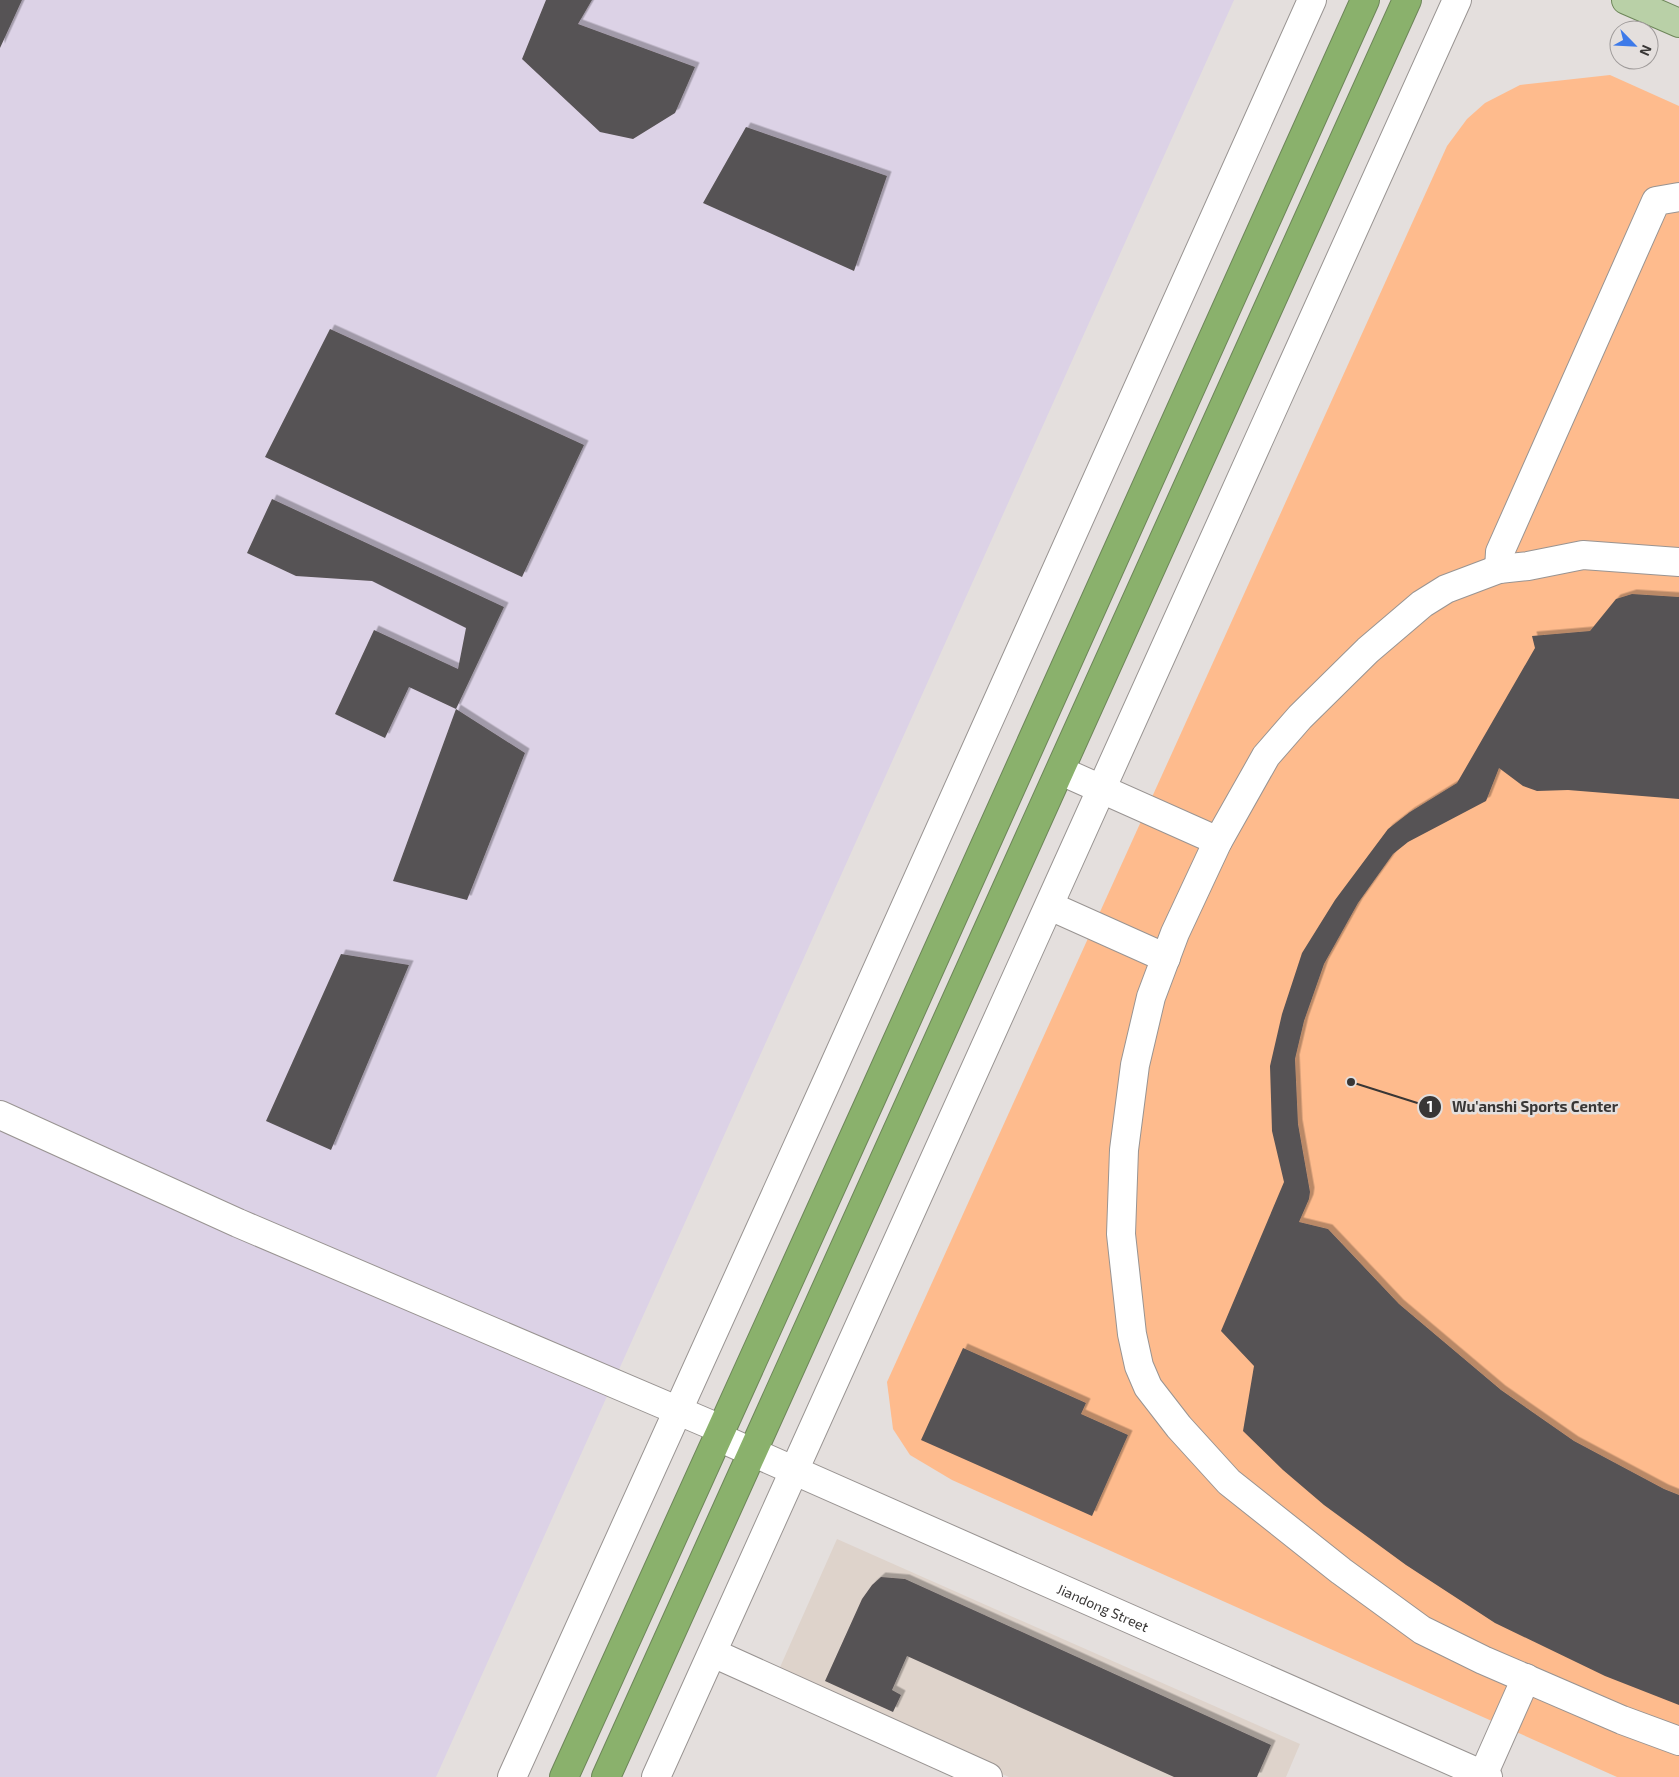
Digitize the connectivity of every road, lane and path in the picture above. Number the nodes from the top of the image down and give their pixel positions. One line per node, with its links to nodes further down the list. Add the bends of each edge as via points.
1 (1312, 0): 16 (street)
2 (1365, 0): 17 (highway)
3 (1407, 0): 10 (highway)
4 (1458, 0): 11 (street)
5 (1626, 0): 6 (main road)
6 (1679, 23)
7 (1679, 197): 9 (street, via 1656,201 1500,552)
8 (1679, 562): 9 (street, via 1583,555)
9 (1499, 569): 12 (street, via 1446,589 1422,604 1362,656 1266,756)
10 (1061, 771): 11 (street); 18 (highway)
11 (1103, 789): 12 (street); 13 (street)
12 (1218, 841): 14 (street)
13 (1050, 906): 14 (street); 19 (street)
14 (1166, 958): 21 (street, via 1151,997 1135,1065 1124,1150 1122,1244 1132,1334 1148,1387 1229,1482 1342,1571 1422,1630)
15 (0, 1116): 16 (street, Jiandong Street)
16 (678, 1411): 17 (street, Jiandong Street); 24 (street)
17 (720, 1433): 18 (street, Jiandong Street); 25 (highway)
18 (753, 1452): 19 (street, Jiandong Street); 26 (highway)
19 (795, 1471): 20 (street); 23 (street, Jiandong Street)
20 (712, 1653): 27 (street); 28 (street)
21 (1526, 1678): 22 (street); 23 (street)
22 (1679, 1741)
23 (1486, 1776)
24 (512, 1777)
25 (564, 1777)
26 (606, 1777)
27 (656, 1777)
28 (988, 1777)

